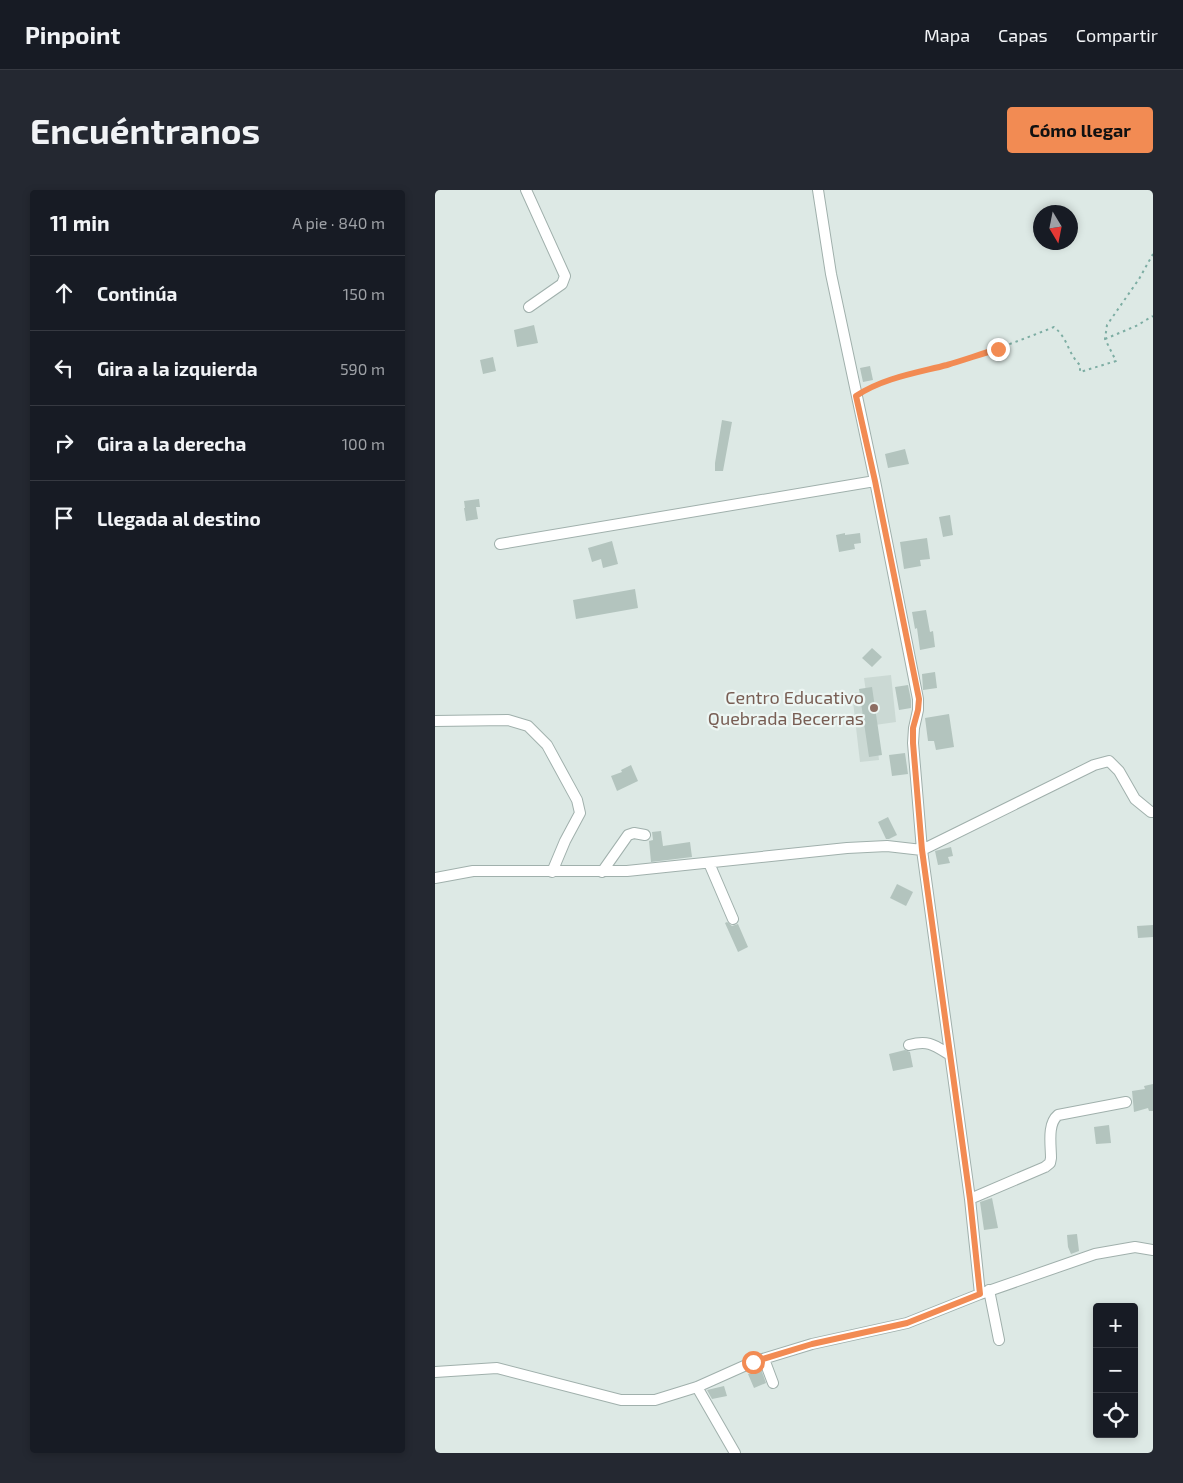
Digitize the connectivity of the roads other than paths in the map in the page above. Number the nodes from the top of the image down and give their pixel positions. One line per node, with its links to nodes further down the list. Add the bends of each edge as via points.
1 (526, 190): 3 (street, via 565,276 562,284)
2 (818, 190): 4 (street, via 831,274)
3 (529, 307)
4 (875, 481): 5 (street); 9 (street, via 919,699 913,743)
5 (500, 544)
6 (435, 721): 11 (street, via 508,720 528,726 547,746 577,800 580,813)
7 (1153, 812): 9 (street, via 1135,800 1109,761 1094,765)
8 (645, 835): 12 (street, via 628,835)
9 (922, 850): 10 (street, via 887,846 847,848); 16 (street)
10 (709, 863): 12 (street); 14 (street)
11 (552, 872): 12 (street); 13 (street, via 473,872)
12 (602, 872)
13 (435, 878)
14 (733, 918)
15 (909, 1046): 16 (street, via 925,1042)
16 (950, 1055): 18 (street)
17 (1126, 1102): 18 (street, via 1055,1117 1051,1123 1051,1158 1045,1167)
18 (970, 1199): 20 (street)
19 (1153, 1250): 20 (street, via 1135,1247 1095,1254)
20 (984, 1292): 21 (street); 22 (street, via 907,1323 812,1344)
21 (999, 1340)
22 (763, 1359): 24 (street); 25 (street)
23 (435, 1372): 25 (street, via 497,1368 621,1400 655,1400)
24 (773, 1383)
25 (697, 1387): 26 (street)
26 (735, 1453)

